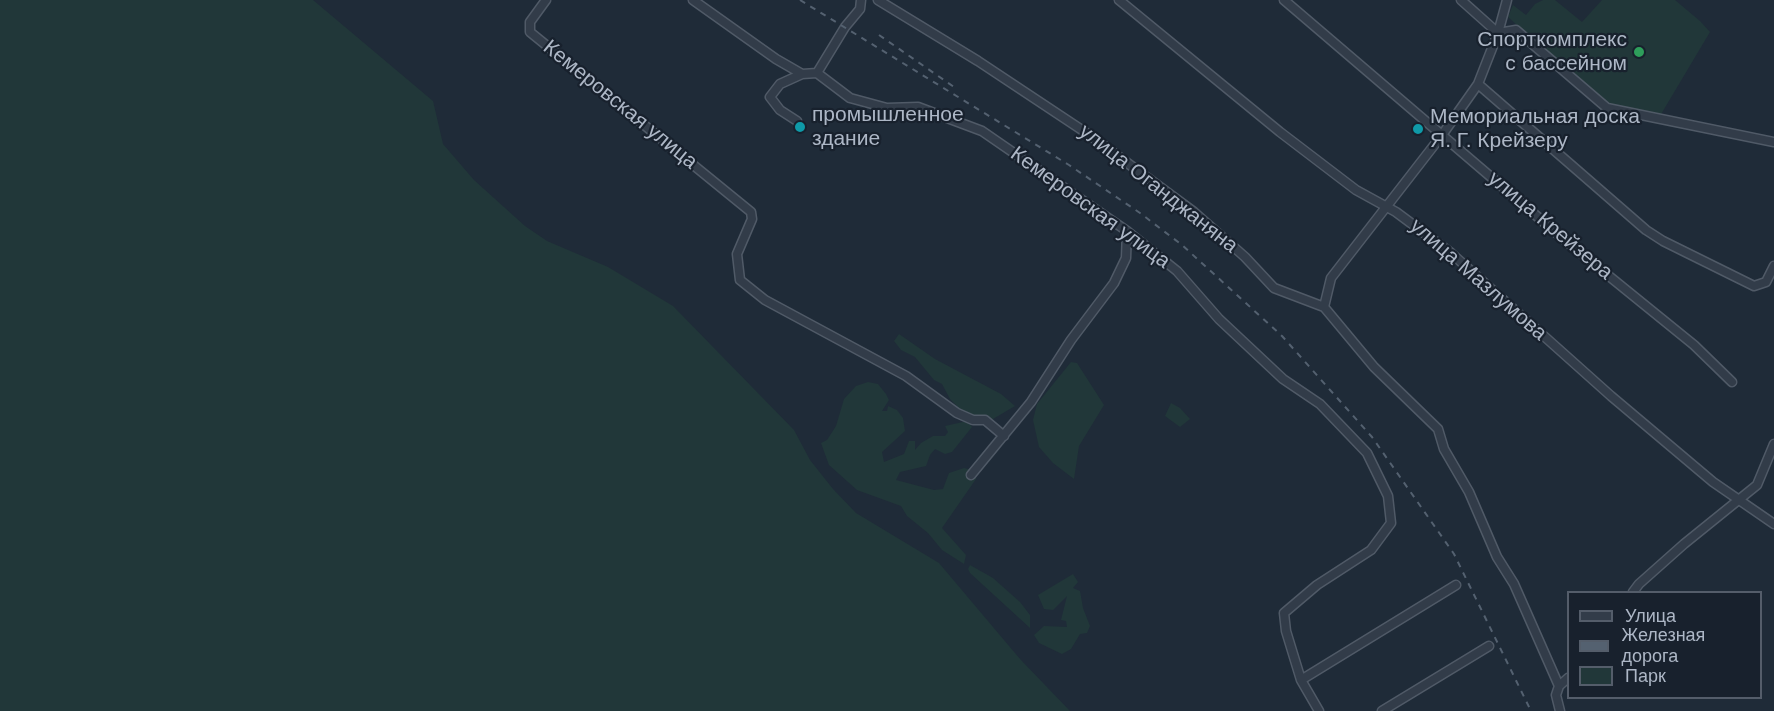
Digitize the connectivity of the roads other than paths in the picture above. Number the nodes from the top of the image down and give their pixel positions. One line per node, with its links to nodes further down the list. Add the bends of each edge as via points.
1 (546, 0): 21 (street, Кемеровская улица, via 530,22 530,32 751,212 752,219 737,254 740,280 765,300 906,376 957,413 985,420)
2 (693, 0): 11 (street)
3 (861, 0): 10 (street, via 860,9)
4 (878, 0): 19 (street, улица Оганджаняна, via 1088,134 1194,212 1274,288)
5 (1119, 0): 16 (street, улица Мазлумова, via 1280,132)
6 (1284, 0): 14 (street, улица Крейзера)
7 (1461, 0): 9 (street)
8 (1507, 0): 9 (street)
9 (1498, 33): 12 (street); 15 (street, via 1516,30 1607,108)
10 (817, 73): 11 (street); 17 (street, Кемеровская улица, via 849,98 887,108 918,107 982,130)
11 (802, 74): 13 (street, via 780,84 770,97)
12 (1478, 84): 14 (street); 18 (street, via 1663,241 1755,286 1766,282)
13 (796, 121)
14 (1443, 135): 16 (street); 20 (street, улица Крейзера, via 1694,345)
15 (1774, 142)
16 (1385, 208): 19 (street, via 1331,278); 24 (street, улица Мазлумова, via 1407,219 1451,253 1611,396)
17 (1127, 231): 21 (street, via 1125,258 1114,283); 29 (street, Кемеровская улица, via 1177,271 1219,319 1283,379 1320,404 1367,453 1390,503 1391,523 1371,550 1317,585 1284,613)
18 (1774, 266)
19 (1324, 307): 31 (street, улица Оганджаняна, via 1374,367 1438,429 1444,449 1514,584)
20 (1732, 382)
21 (1004, 436): 23 (street)
22 (1774, 444): 24 (street, via 1757,484)
23 (971, 475)
24 (1738, 500): 25 (street, улица Мазлумова); 27 (street)
25 (1774, 524)
26 (1456, 585): 29 (street)
27 (1634, 591)
28 (1489, 646): 33 (street)
29 (1301, 680): 32 (street)
30 (1567, 680): 31 (street)
31 (1559, 686): 34 (street, via 1556,694)
32 (1320, 711)
33 (1382, 711)
34 (1560, 711)

